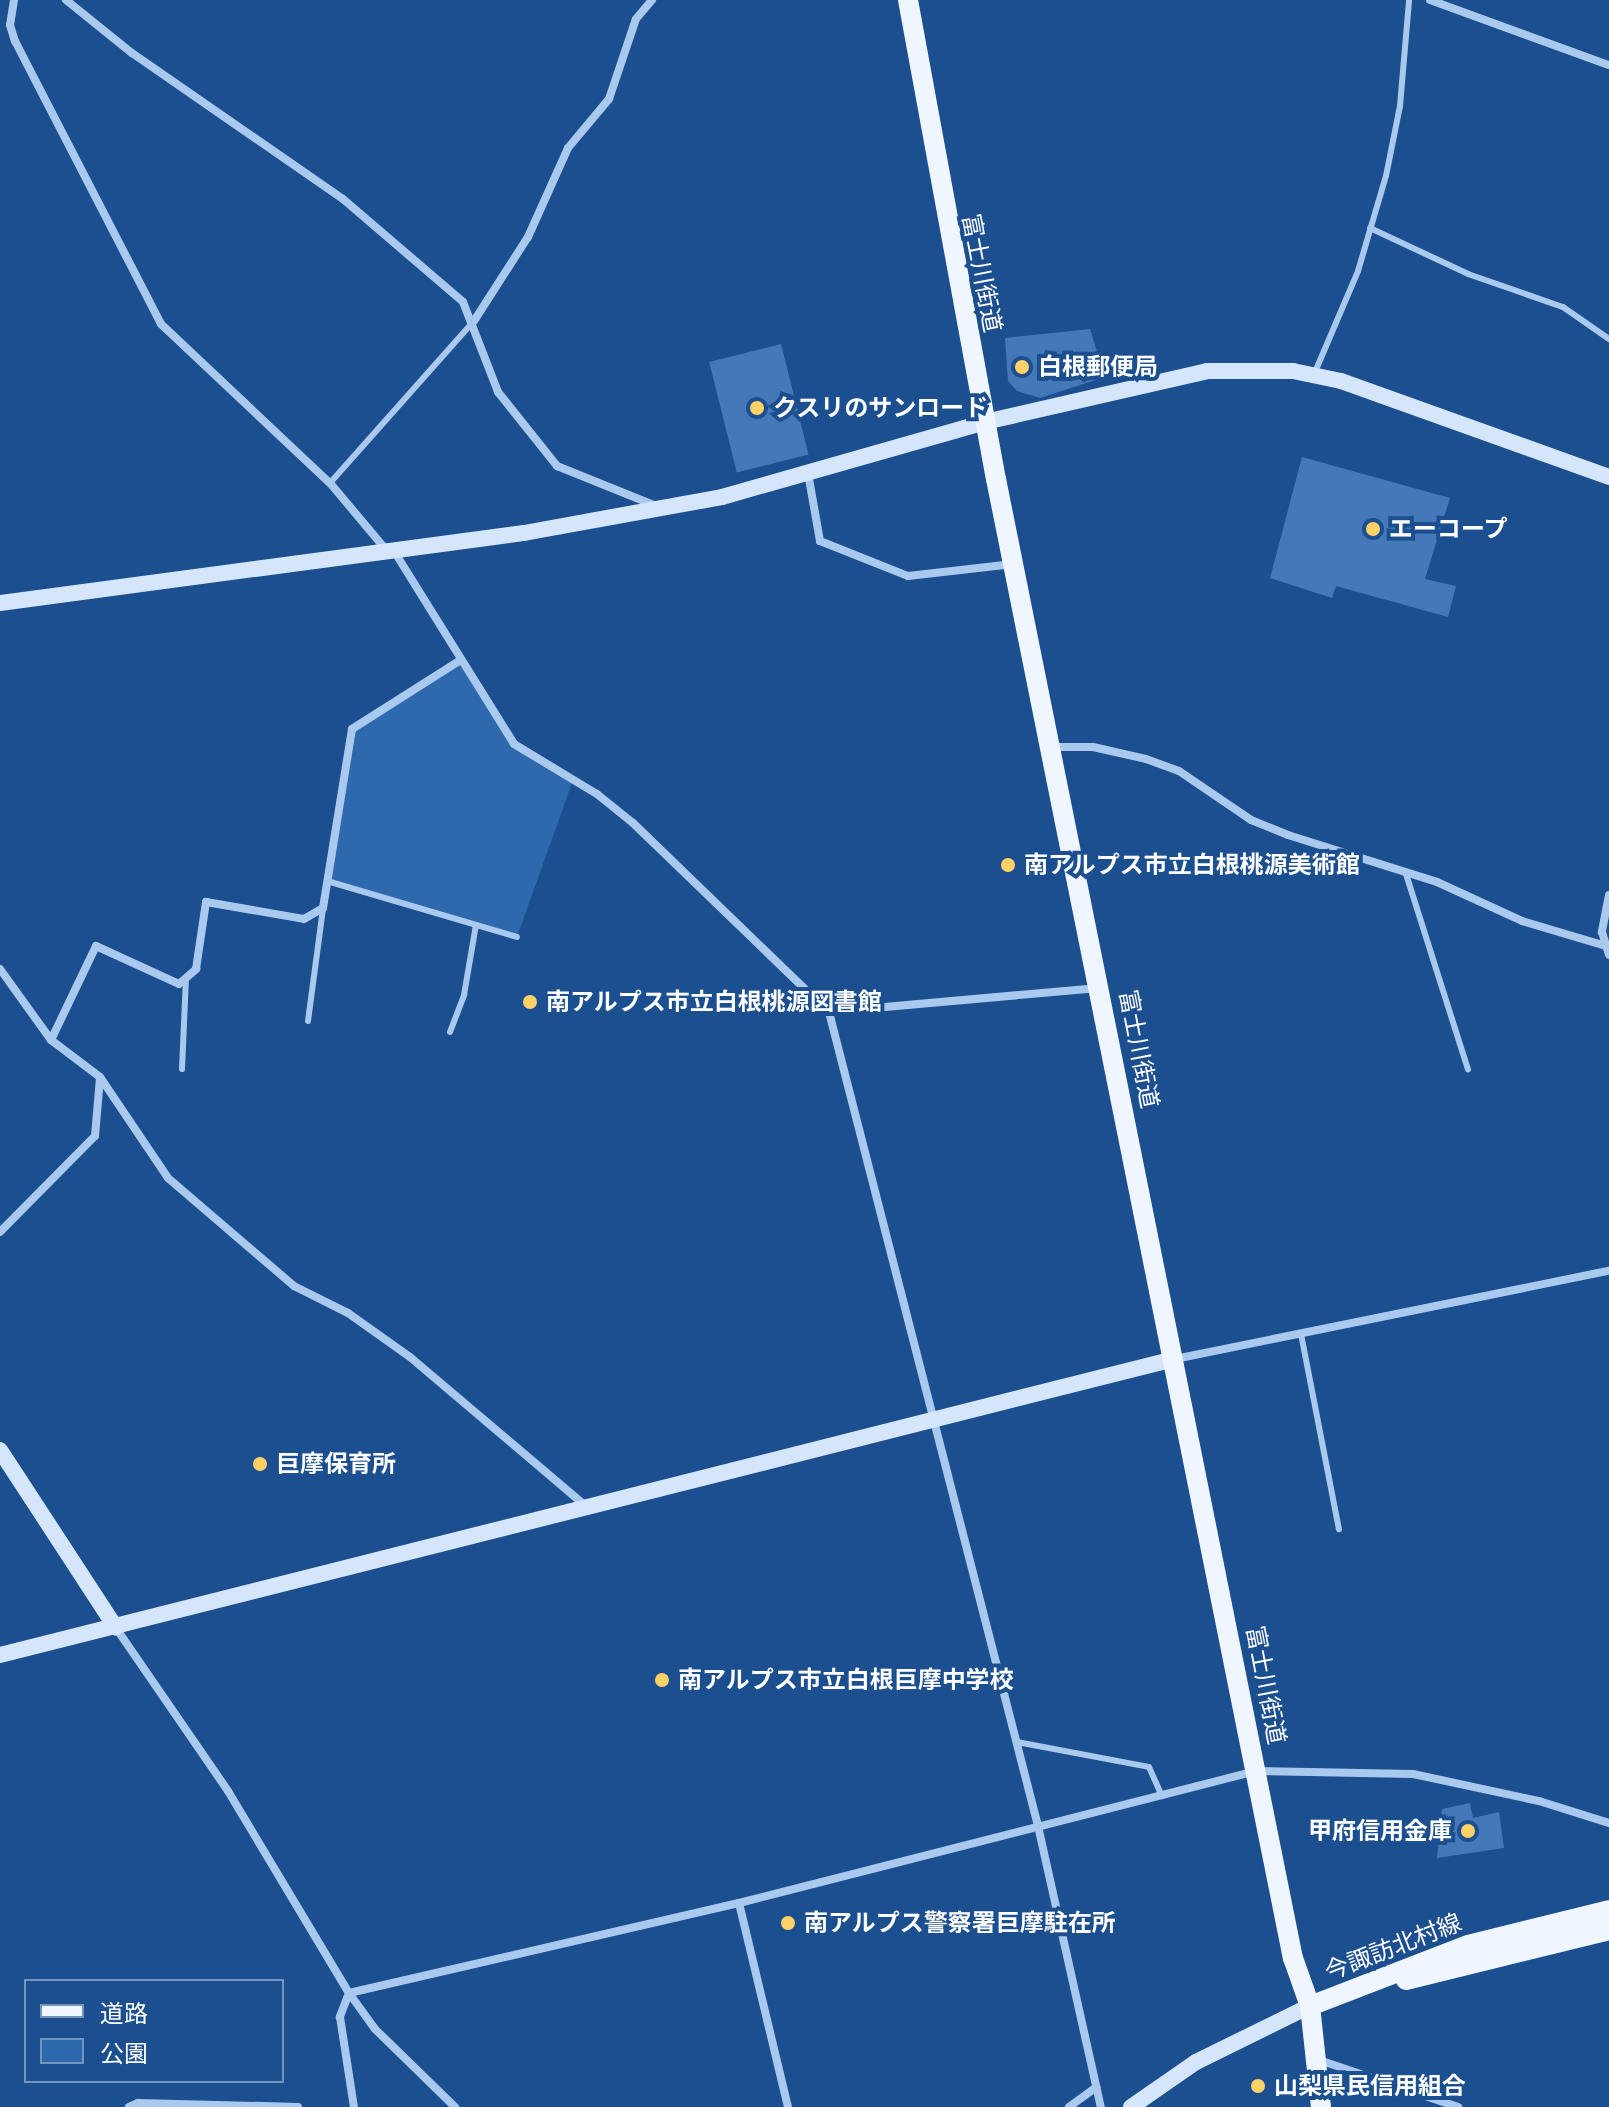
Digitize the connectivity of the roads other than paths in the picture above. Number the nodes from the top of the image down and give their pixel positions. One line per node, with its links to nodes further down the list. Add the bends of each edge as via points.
1 (14, 0): 8 (street)
2 (66, 0): 11 (street, via 132,53 343,199 453,292)
3 (652, 0): 11 (street, via 636,19 609,99 568,148 528,237)
4 (908, 0): 14 (main road, 富士川街道)
5 (1409, 0): 10 (lane, via 1400,106)
6 (1430, 0): 9 (street)
7 (0, 13): 8 (lane)
8 (11, 15): 17 (street, via 15,41 161,324)
9 (1609, 65)
10 (1370, 228): 12 (lane, via 1468,274 1563,307); 13 (lane)
11 (474, 321): 17 (lane); 18 (street, via 498,392 557,466)
12 (1609, 339)
13 (1313, 375): 14 (street, via 1240,369 1167,376); 16 (street, via 1395,397)
14 (985, 422): 15 (street); 20 (main road, 富士川街道)
15 (808, 472): 18 (street); 20 (street, via 820,541 908,576)
16 (1609, 477)
17 (330, 483): 19 (street)
18 (661, 508): 19 (street)
19 (390, 550): 21 (street); 22 (street)
20 (1013, 564): 23 (main road, 富士川街道)
21 (0, 603)
22 (459, 661): 25 (street, via 352,729); 35 (street, via 514,744 597,794 633,823)
23 (1051, 747): 24 (street, via 1093,747 1146,759 1179,771 1251,820); 34 (main road, 富士川街道)
24 (1406, 874): 30 (street, via 1522,921); 40 (lane)
25 (327, 881): 27 (street); 28 (lane)
26 (1609, 895): 30 (street)
27 (323, 908): 33 (street, via 304,919 206,902 196,969); 36 (lane)
28 (476, 925): 29 (lane); 37 (lane, via 464,995)
29 (517, 937)
30 (1606, 946): 31 (street)
31 (1609, 955)
32 (0, 969): 38 (street)
33 (186, 977): 38 (street, via 179,984 96,946); 39 (lane)
34 (1100, 988): 35 (street); 45 (main road, 富士川街道)
35 (829, 1012): 46 (street)
36 (308, 1021)
37 (450, 1032)
38 (51, 1040): 41 (street)
39 (182, 1069)
40 (1468, 1069)
41 (100, 1077): 42 (street, via 95,1136); 48 (street, via 168,1178 238,1241 294,1286 348,1313 410,1357)
42 (0, 1232)
43 (1609, 1271): 44 (street)
44 (1301, 1334): 45 (street); 49 (lane)
45 (1174, 1359): 46 (street); 53 (main road, 富士川街道)
46 (934, 1417): 48 (street); 52 (street)
47 (0, 1450): 50 (street)
48 (587, 1506): 50 (street)
49 (1339, 1529)
50 (116, 1628): 51 (street); 60 (street, via 228,1791)
51 (0, 1655)
52 (1017, 1742): 54 (lane, via 1149,1767); 56 (street)
53 (1256, 1771): 54 (street); 55 (street, via 1413,1774 1539,1801); 61 (main road, 富士川街道, via 1293,1958)
54 (1162, 1796): 56 (street)
55 (1609, 1823)
56 (1038, 1826): 57 (street); 63 (street)
57 (739, 1903): 60 (street); 68 (street)
58 (1609, 1910): 61 (main road, 今諏訪北村線, via 1468,1945)
59 (1609, 1930): 61 (main road, 今諏訪北村線)
60 (349, 1993): 66 (street, via 340,2017); 67 (street, via 375,2029)
61 (1310, 2006): 62 (main road, 富士川街道); 71 (street, via 1196,2062)
62 (1314, 2058): 72 (main road, 富士川街道); 73 (street)
63 (1097, 2087): 69 (street); 70 (street)
64 (129, 2107): 65 (street)
65 (298, 2107)
66 (354, 2107)
67 (455, 2107)
68 (788, 2107)
69 (1069, 2107)
70 (1101, 2107)
71 (1131, 2107)
72 (1321, 2107)
73 (1458, 2107)

